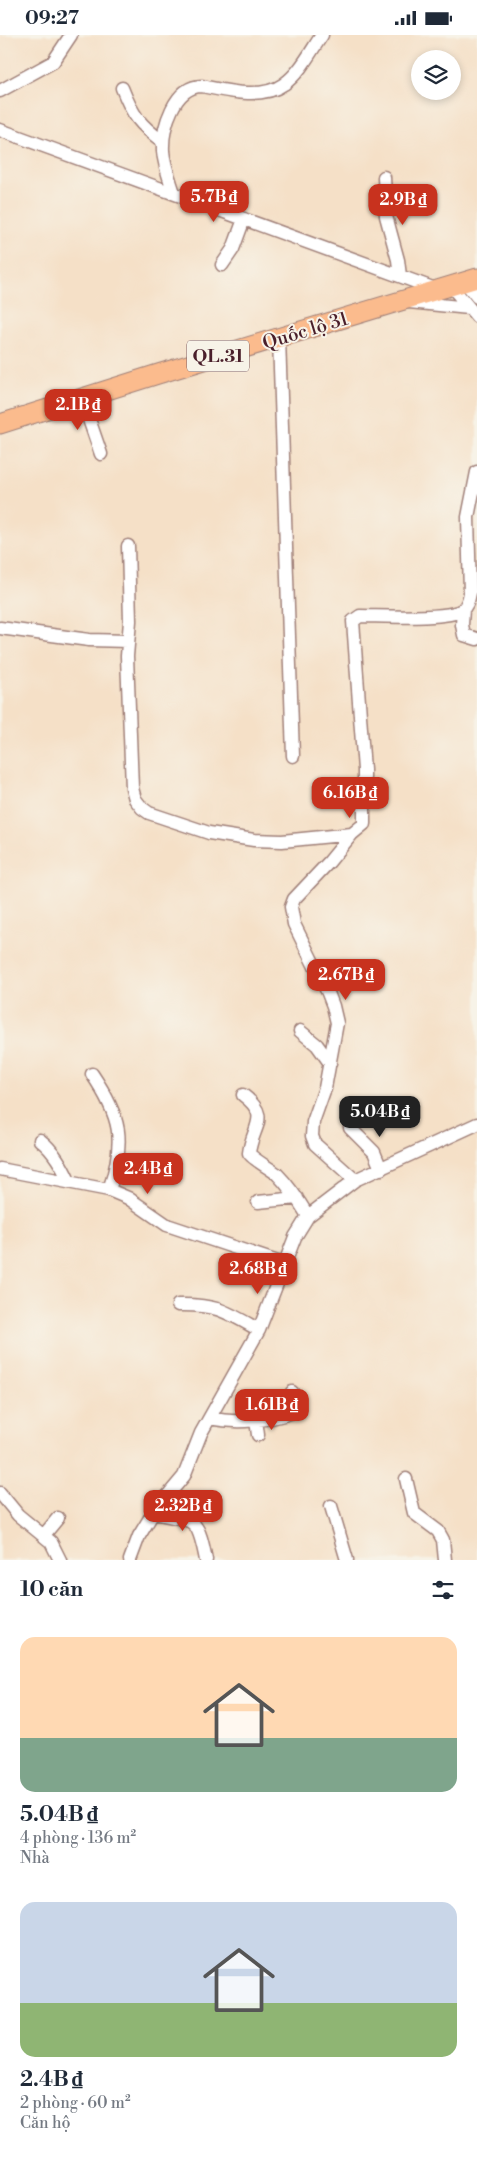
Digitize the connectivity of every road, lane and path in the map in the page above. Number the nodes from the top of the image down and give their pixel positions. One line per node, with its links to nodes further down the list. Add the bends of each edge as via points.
1 (71, 35): 4 (street, via 54,62)
2 (322, 35): 6 (street, via 292,77 271,91 189,88 172,113)
3 (122, 88): 6 (street, via 132,112)
4 (0, 91)
5 (0, 130): 8 (street)
6 (163, 142): 8 (street)
7 (384, 177): 11 (street, via 386,216)
8 (174, 193): 9 (street)
9 (244, 219): 10 (street); 11 (street)
10 (222, 265)
11 (400, 276): 12 (street)
12 (458, 284): 13 (street); 14 (highway, Quốc lộ 31 / QL.31); 15 (street)
13 (477, 297)
14 (397, 302): 15 (street); 16 (highway, Quốc lộ 31 / QL.31)
15 (473, 312)
16 (279, 338): 17 (highway, Quốc lộ 31 / QL.31); 27 (street)
17 (82, 399): 18 (highway, Quốc lộ 31 / QL.31); 19 (street)
18 (0, 424)
19 (101, 454)
20 (477, 472): 22 (street, via 468,517)
21 (128, 546): 26 (street)
22 (474, 592): 23 (street)
23 (463, 609): 25 (street, via 464,635); 28 (street, via 422,616 360,616 353,621 365,813 364,824)
24 (0, 628): 26 (street, via 89,640)
25 (477, 639)
26 (128, 641): 28 (street, via 132,788 142,808 209,833 254,841)
27 (293, 756)
28 (352, 834): 30 (street, via 294,899 291,907 294,924 334,1007 337,1023)
29 (300, 1031): 30 (street, via 317,1045)
30 (330, 1063): 38 (street, via 312,1136 315,1144)
31 (92, 1074): 40 (street, via 117,1119 120,1149)
32 (242, 1095): 41 (street, via 257,1109 259,1118 249,1153 251,1157 266,1165)
33 (477, 1123): 37 (street)
34 (350, 1127): 37 (street, via 374,1152)
35 (40, 1140): 39 (street, via 48,1146)
36 (0, 1169): 39 (street)
37 (381, 1169): 38 (street)
38 (355, 1180): 43 (street)
39 (69, 1181): 40 (street)
40 (109, 1190): 44 (street, via 128,1198 167,1225)
41 (297, 1198): 42 (street); 43 (street)
42 (258, 1202)
43 (308, 1216): 44 (street)
44 (284, 1264): 46 (street)
45 (178, 1305): 46 (street, via 210,1306 223,1310)
46 (259, 1330): 48 (street)
47 (292, 1392): 49 (street, via 293,1412)
48 (210, 1417): 49 (street, via 224,1421); 54 (street, via 184,1476)
49 (256, 1420): 50 (street)
50 (258, 1435)
51 (406, 1479): 61 (street, via 414,1513 438,1531 443,1539)
52 (0, 1493): 56 (street, via 25,1521)
53 (331, 1506): 60 (street)
54 (153, 1513): 58 (street); 59 (street, via 191,1520 202,1539)
55 (58, 1518): 56 (street)
56 (44, 1535): 57 (street)
57 (60, 1560)
58 (130, 1560)
59 (206, 1560)
60 (347, 1560)
61 (444, 1560)

